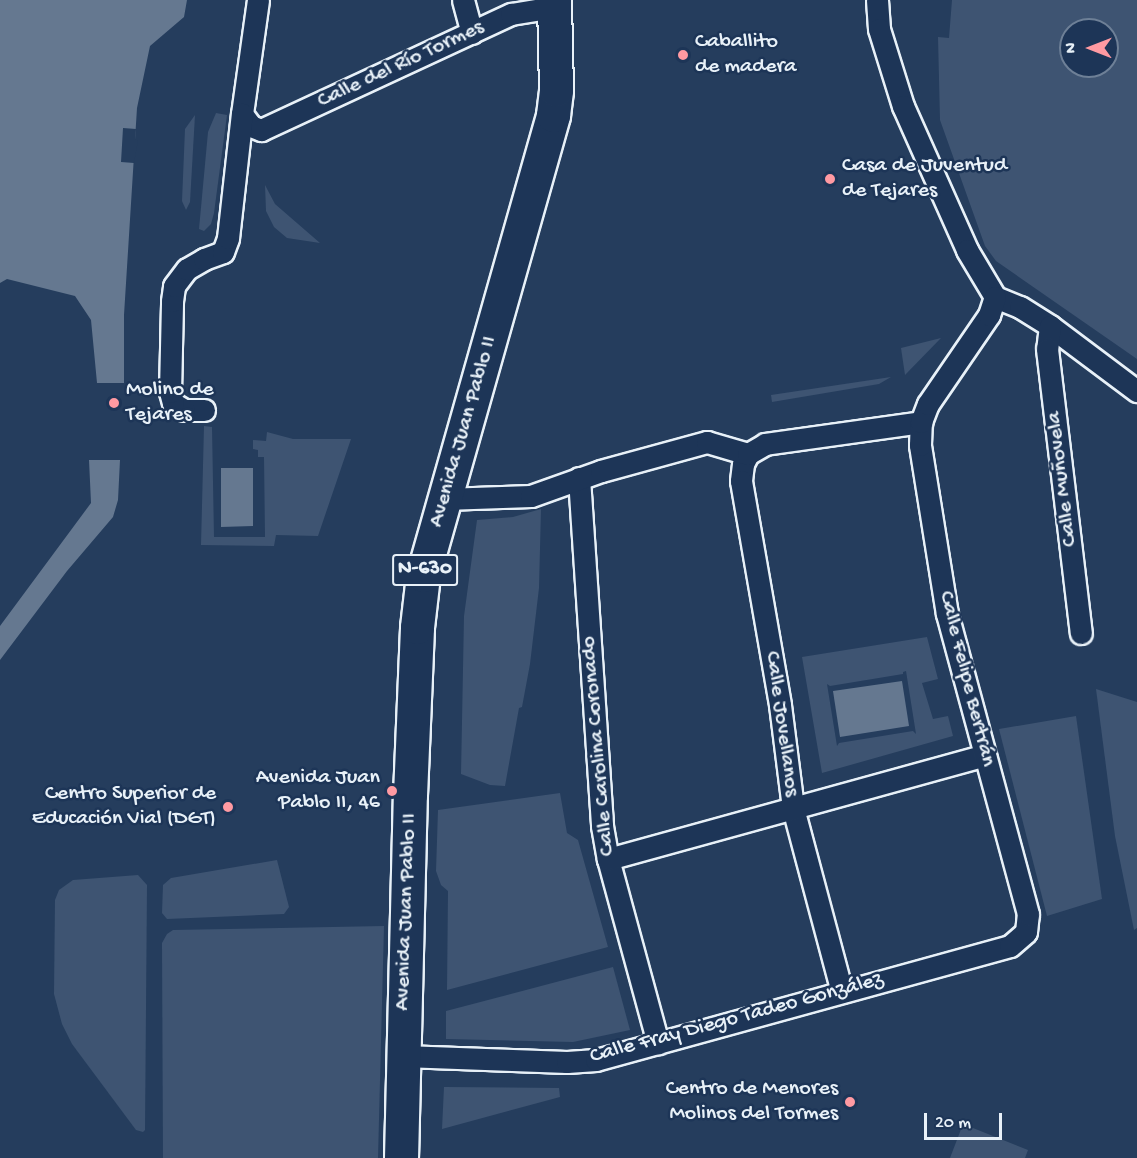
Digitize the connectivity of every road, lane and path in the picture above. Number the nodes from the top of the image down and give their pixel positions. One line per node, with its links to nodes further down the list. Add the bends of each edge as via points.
1 (258, 0): 6 (street)
2 (463, 0): 5 (street)
3 (877, 0): 7 (street, via 879,29 903,106 967,250)
4 (554, 3): 5 (street, Calle del Río Tormes, via 511,14); 14 (highway, Avenida Juan Pablo II / N-630, via 553,115)
5 (472, 33): 6 (street, Calle del Río Tormes, via 261,130)
6 (247, 120): 10 (street, via 223,252 187,269 174,286 170,392 174,403 184,410)
7 (995, 297): 8 (street); 11 (street, via 989,315 935,390)
8 (1050, 326): 9 (street); 15 (street, Calle Muñovela, via 1047,349)
9 (1137, 392)
10 (204, 410)
11 (921, 422): 12 (street, via 765,444); 16 (street, Calle Felipe Bertrán, via 920,445 947,614)
12 (748, 454): 13 (street, via 707,442); 17 (street, Calle Jovellanos, via 741,481 780,705)
13 (579, 478): 14 (street, via 531,496); 18 (street, Calle Carolina Coronado, via 601,809)
14 (444, 499): 22 (highway, Avenida Juan Pablo II / N-630, via 423,575 417,627)
15 (1081, 633)
16 (985, 755): 17 (street); 19 (street, Calle Felipe Bertrán, via 1028,914)
17 (793, 808): 18 (street); 20 (street, Calle Jovellanos)
18 (608, 859): 21 (street, Calle Carolina Coronado)
19 (1026, 932): 20 (street, Calle Fray Diego Tadeo González, via 1010,946)
20 (842, 992): 21 (street, Calle Fray Diego Tadeo González)
21 (658, 1043): 22 (street, Calle Fray Diego Tadeo González, via 596,1060 567,1062)
22 (403, 1056): 23 (highway, Avenida Juan Pablo II / N-630)
23 (400, 1158)

